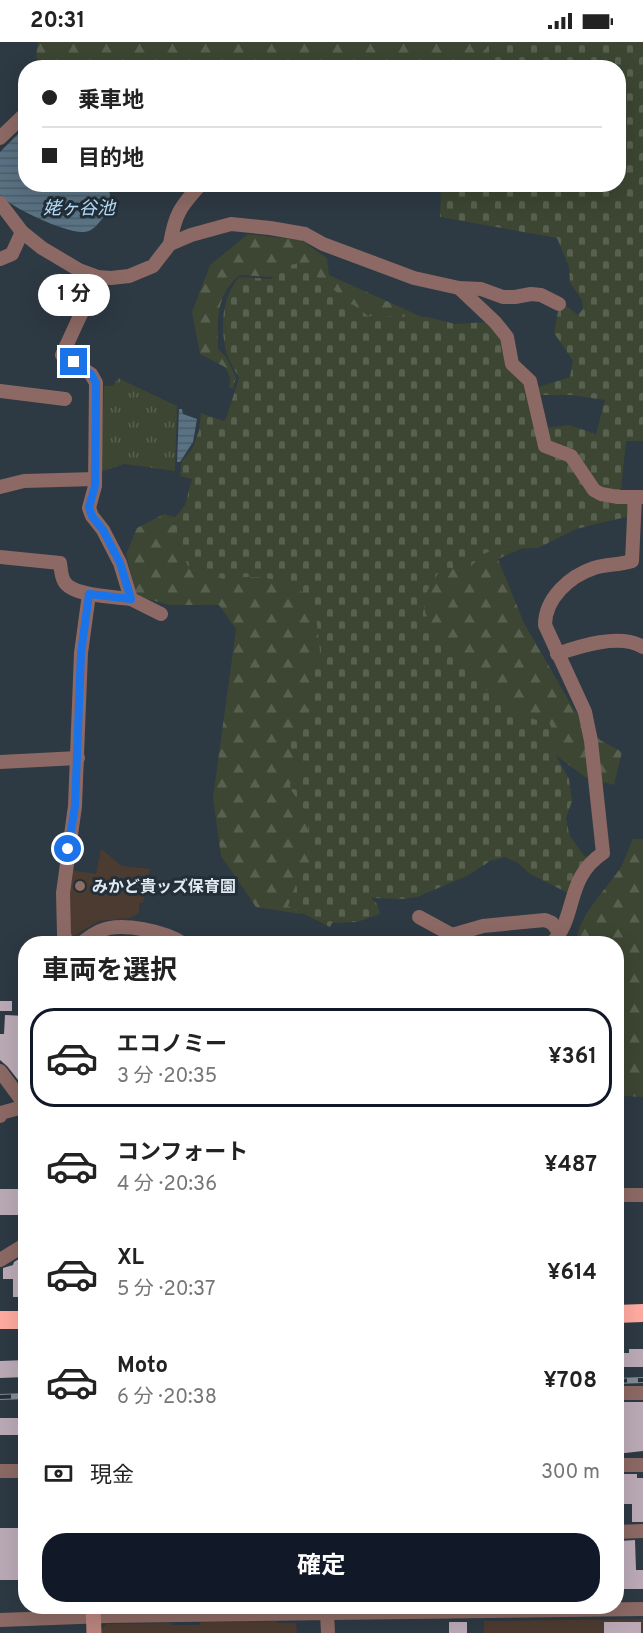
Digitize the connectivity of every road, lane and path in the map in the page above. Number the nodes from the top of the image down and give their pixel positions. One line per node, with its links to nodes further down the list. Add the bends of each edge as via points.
1 (18, 121): 2 (street)
2 (0, 138)
3 (194, 192): 6 (street, via 179,210)
4 (0, 203): 5 (street)
5 (22, 232): 7 (street, via 12,255); 8 (street, via 79,270)
6 (171, 244): 8 (street, via 153,266 129,276); 9 (street, via 231,224 270,228 305,234 414,278)
7 (0, 259)
8 (98, 277): 13 (street, via 62,355 91,374 96,383)
9 (459, 288): 10 (street, via 481,288 503,297 541,295); 15 (street, via 507,337 512,364 530,381 545,446 571,456 594,490 601,494)
10 (560, 304)
11 (0, 391): 12 (street)
12 (65, 399)
13 (95, 479): 14 (street, via 24,481); 18 (street, via 90,512 120,563)
14 (0, 486)
15 (639, 497): 21 (street, via 632,561 578,575 551,601 545,626)
16 (0, 557): 17 (street, via 60,563 64,583)
17 (89, 594): 18 (street); 22 (street, via 81,653)
18 (131, 599): 19 (street)
19 (161, 614)
20 (643, 647): 21 (street, via 621,641 587,644)
21 (557, 654): 31 (street, via 585,711 603,853 588,864 577,882)
22 (78, 758): 23 (street); 25 (street, via 63,893)
23 (0, 762)
24 (419, 917): 28 (street)
25 (65, 936)
26 (91, 936): 27 (street, via 110,928 151,929)
27 (166, 936)
28 (451, 936)
29 (462, 936): 30 (street, via 483,926 545,920 552,923)
30 (555, 936)
31 (556, 936)
32 (0, 1071): 33 (street)
33 (18, 1095)
34 (18, 1108): 35 (street)
35 (0, 1116)
36 (624, 1195): 37 (street)
37 (643, 1195)
38 (18, 1249): 39 (street)
39 (0, 1260)
40 (643, 1313): 41 (highway)
41 (624, 1314)
42 (0, 1320): 43 (highway)
43 (18, 1320)
44 (624, 1393): 45 (street)
45 (643, 1393)
46 (624, 1465): 47 (street)
47 (643, 1465)
48 (0, 1471): 49 (street)
49 (18, 1471)
50 (624, 1532): 51 (street)
51 (643, 1532)
52 (624, 1609): 53 (street)
53 (643, 1609)
54 (70, 1614): 57 (street)
55 (93, 1614): 58 (main road)
56 (327, 1614): 59 (street)
57 (0, 1620)
58 (94, 1633)
59 (328, 1633)

